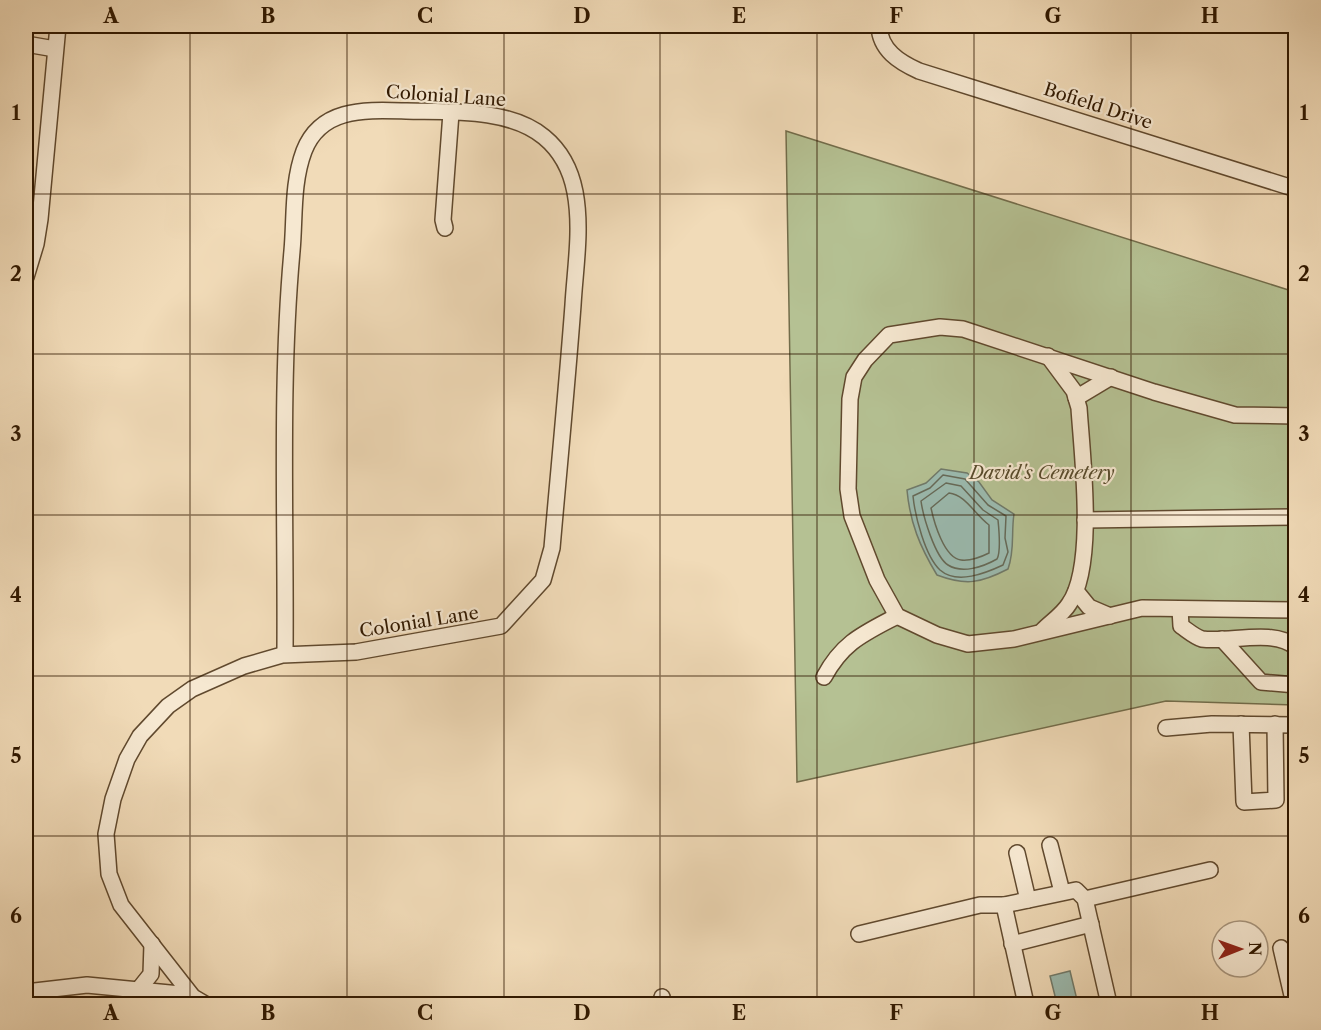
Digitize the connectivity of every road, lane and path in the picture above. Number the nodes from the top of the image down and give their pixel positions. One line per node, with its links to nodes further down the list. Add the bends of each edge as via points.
1 (58, 26): 4 (street)
2 (879, 26): 6 (street, Bofield Drive, via 892,55 919,71)
3 (26, 44): 4 (street)
4 (55, 49): 8 (street, via 40,219)
5 (451, 113): 7 (street); 23 (street, Colonial Lane, via 348,112 322,126 311,138 298,169 283,367 286,573); 23 (street, Colonial Lane, via 508,119 541,134 563,158 575,193 571,331 547,572 525,603 501,626 491,630 451,633 356,652)
6 (1296, 189)
7 (445, 228)
8 (26, 277)
9 (1048, 356): 10 (street); 11 (street); 19 (street, via 963,329 940,327 889,335 854,377 848,466 852,516 877,580)
10 (1112, 378): 11 (street); 12 (street, via 1235,415)
11 (1076, 398): 14 (street)
12 (1296, 416)
13 (1296, 517): 14 (street)
14 (1085, 520): 15 (street)
15 (1076, 591): 18 (street, via 1089,606); 20 (street, via 1069,605)
16 (1180, 609): 17 (street); 18 (street, via 1142,608); 21 (street, via 1182,626 1199,639)
17 (1296, 610)
18 (1110, 615): 20 (street)
19 (897, 616): 20 (street, via 937,635 968,644); 24 (street, via 837,654)
20 (1041, 632)
21 (1222, 639): 22 (street, via 1288,641); 25 (street, via 1261,682)
22 (1296, 647)
23 (282, 655): 39 (street, Colonial Lane, via 215,677 184,695 152,720 127,759 108,820 107,861 118,898)
24 (824, 677)
25 (1293, 680)
26 (1242, 724): 27 (street); 27 (street, via 1244,802 1276,800); 29 (street)
27 (1275, 724): 28 (street)
28 (1296, 725)
29 (1166, 728)
30 (1050, 845): 33 (street)
31 (1017, 853): 35 (street)
32 (1210, 870): 34 (street)
33 (1062, 892): 34 (street, via 1076,890); 35 (street)
34 (1085, 899): 37 (street)
35 (1028, 900): 36 (street)
36 (1004, 905): 38 (street, via 980,905); 40 (street)
37 (1091, 924): 40 (street); 46 (street)
38 (859, 934)
39 (152, 944): 42 (street, via 151,974); 44 (street, Colonial Lane)
40 (1012, 944): 45 (street)
41 (1281, 948): 47 (street)
42 (139, 989): 43 (street, via 87,985); 44 (street)
43 (26, 992)
44 (199, 1001)
45 (1026, 1005)
46 (1109, 1005)
47 (1294, 1005)

